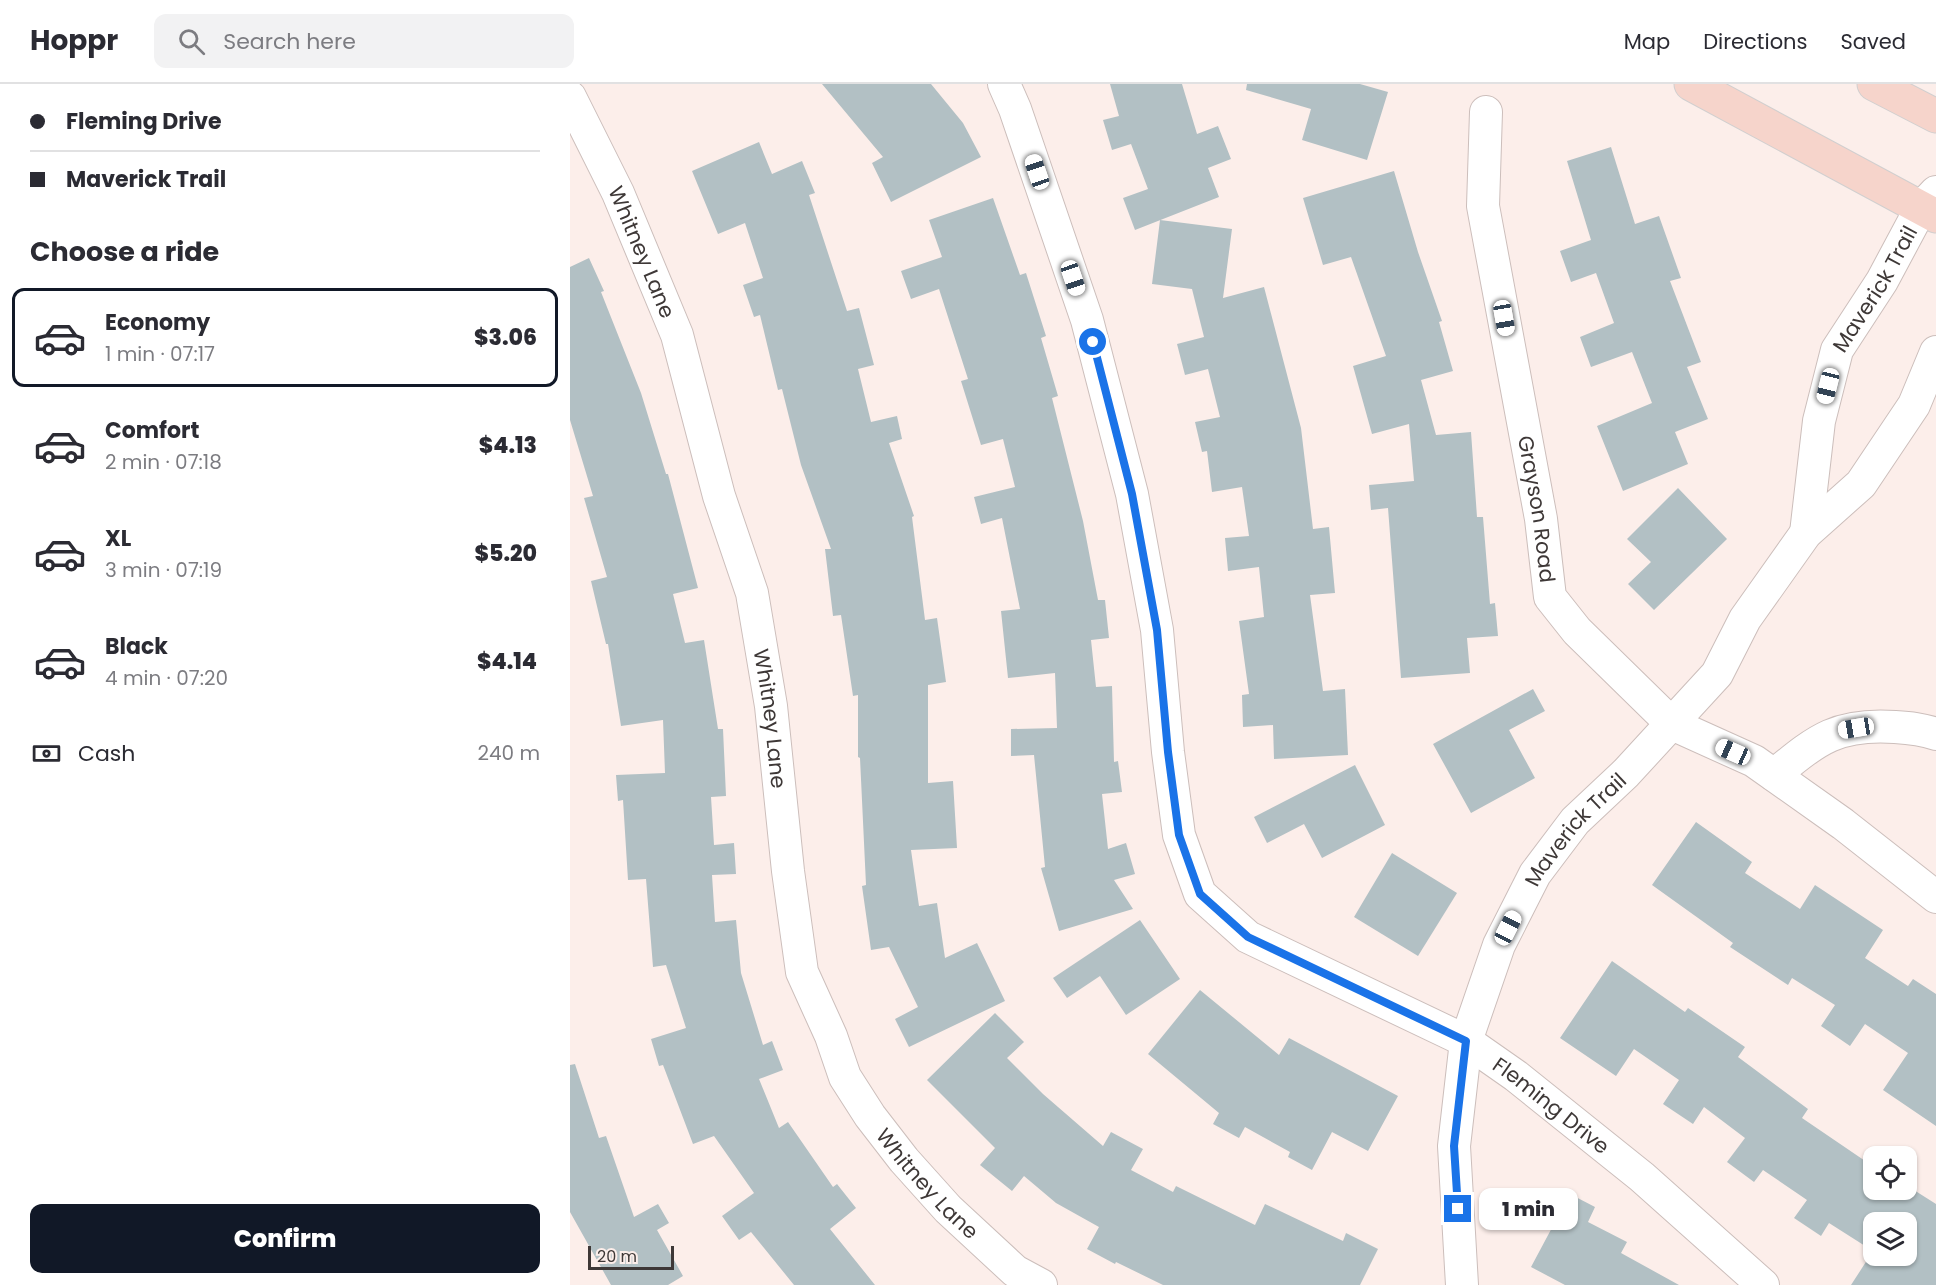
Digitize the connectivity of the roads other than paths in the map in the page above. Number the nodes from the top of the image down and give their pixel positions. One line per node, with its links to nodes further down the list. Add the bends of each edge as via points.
1 (1004, 84): 14 (street, Fleming Drive, via 1087,320 1132,494 1157,630 1179,835 1200,894 1248,937)
2 (1691, 84): 7 (main road)
3 (1874, 84): 6 (main road)
4 (570, 97): 15 (street, Whitney Lane, via 618,193 677,335 719,496 752,593 771,706 802,972 845,1077 870,1116 948,1209 1015,1271)
5 (1486, 112): 10 (street, Grayson Road, via 1483,206 1541,519 1550,597 1577,632)
6 (1936, 116)
7 (1931, 206): 9 (street, Maverick Trail, via 1837,350 1819,421)
8 (1936, 352): 9 (street, Maverick Trail, via 1914,405 1861,484)
9 (1806, 533): 10 (street, Maverick Trail, via 1745,619 1717,674)
10 (1672, 724): 12 (street, Grayson Road, via 1754,761); 14 (street, Maverick Trail, via 1575,821 1535,874 1499,945)
11 (1936, 734): 12 (street, via 1922,729 1872,725 1840,731 1812,745)
12 (1774, 775): 13 (street, Grayson Road)
13 (1936, 897)
14 (1466, 1041): 16 (street, Maverick Trail, via 1454,1146); 17 (street, Fleming Drive, via 1642,1177)
15 (1041, 1285)
16 (1462, 1285)
17 (1763, 1285)

